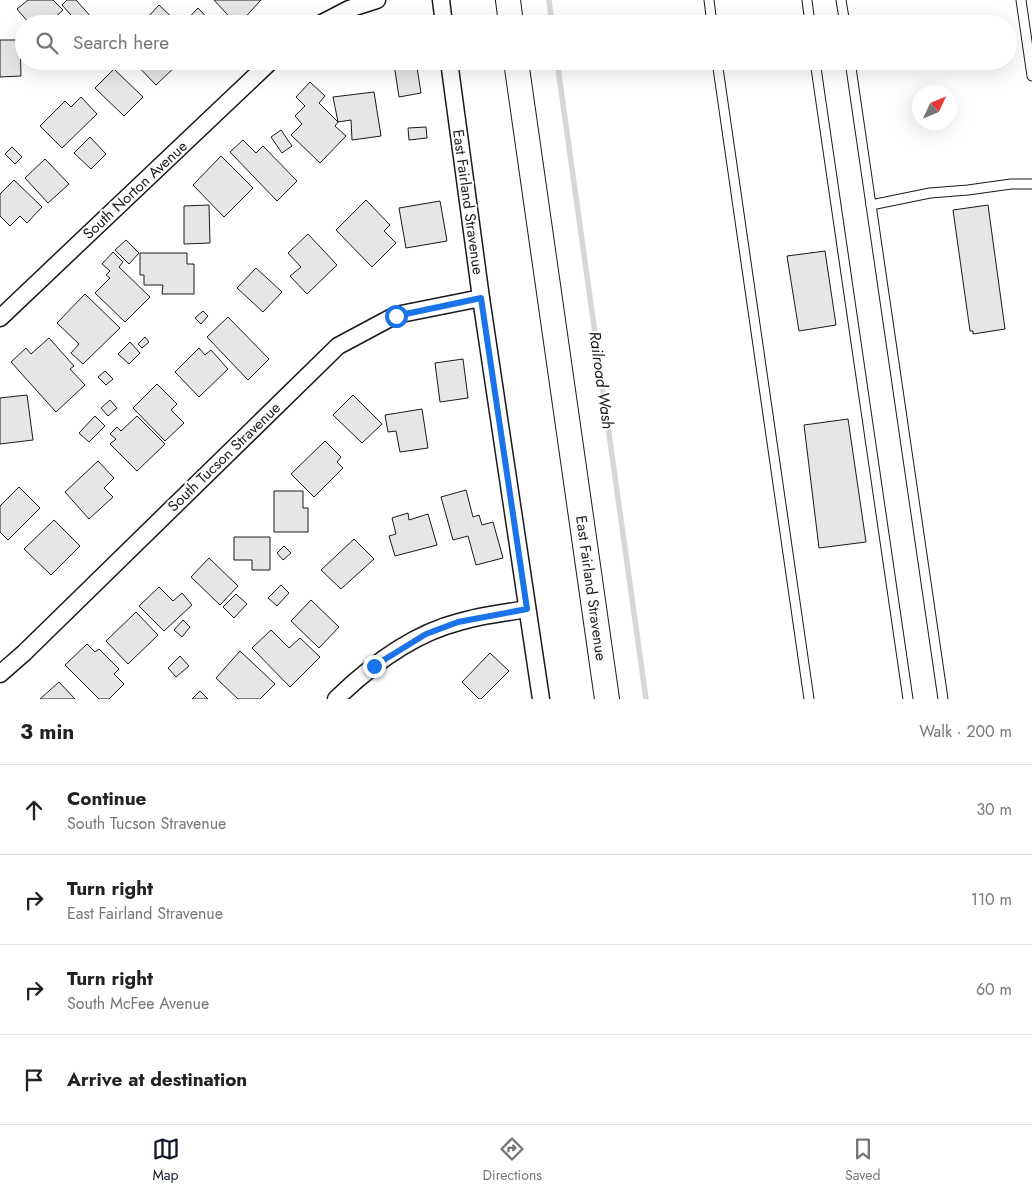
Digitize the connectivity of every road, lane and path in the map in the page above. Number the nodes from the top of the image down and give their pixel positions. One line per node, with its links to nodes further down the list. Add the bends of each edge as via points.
1 (377, 0): 8 (street)
2 (441, 0): 9 (street)
3 (508, 0): 10 (street)
4 (709, 0): 11 (lane)
5 (807, 0): 12 (lane)
6 (841, 0): 13 (lane)
7 (1021, 0): 20 (lane)
8 (337, 15)
9 (443, 15)
10 (510, 15)
11 (711, 15)
12 (809, 15)
13 (844, 15)
14 (262, 70): 24 (street, South Norton Avenue)
15 (450, 70): 23 (street, East Fairland Stravenue)
16 (517, 70): 29 (street, East Fairland Stravenue)
17 (719, 70): 30 (lane)
18 (816, 70): 31 (lane)
19 (851, 70): 22 (lane)
20 (1032, 76)
21 (1032, 184): 22 (lane, via 930,193)
22 (871, 205): 32 (lane)
23 (481, 298): 25 (street, East Fairland Stravenue); 26 (street, South Tucson Stravenue, via 396,316 338,346)
24 (0, 318)
25 (527, 609): 27 (street, via 458,622 426,634 374,666); 28 (street, East Fairland Stravenue)
26 (0, 674)
27 (336, 699)
28 (541, 699)
29 (607, 699)
30 (809, 699)
31 (908, 699)
32 (943, 699)

